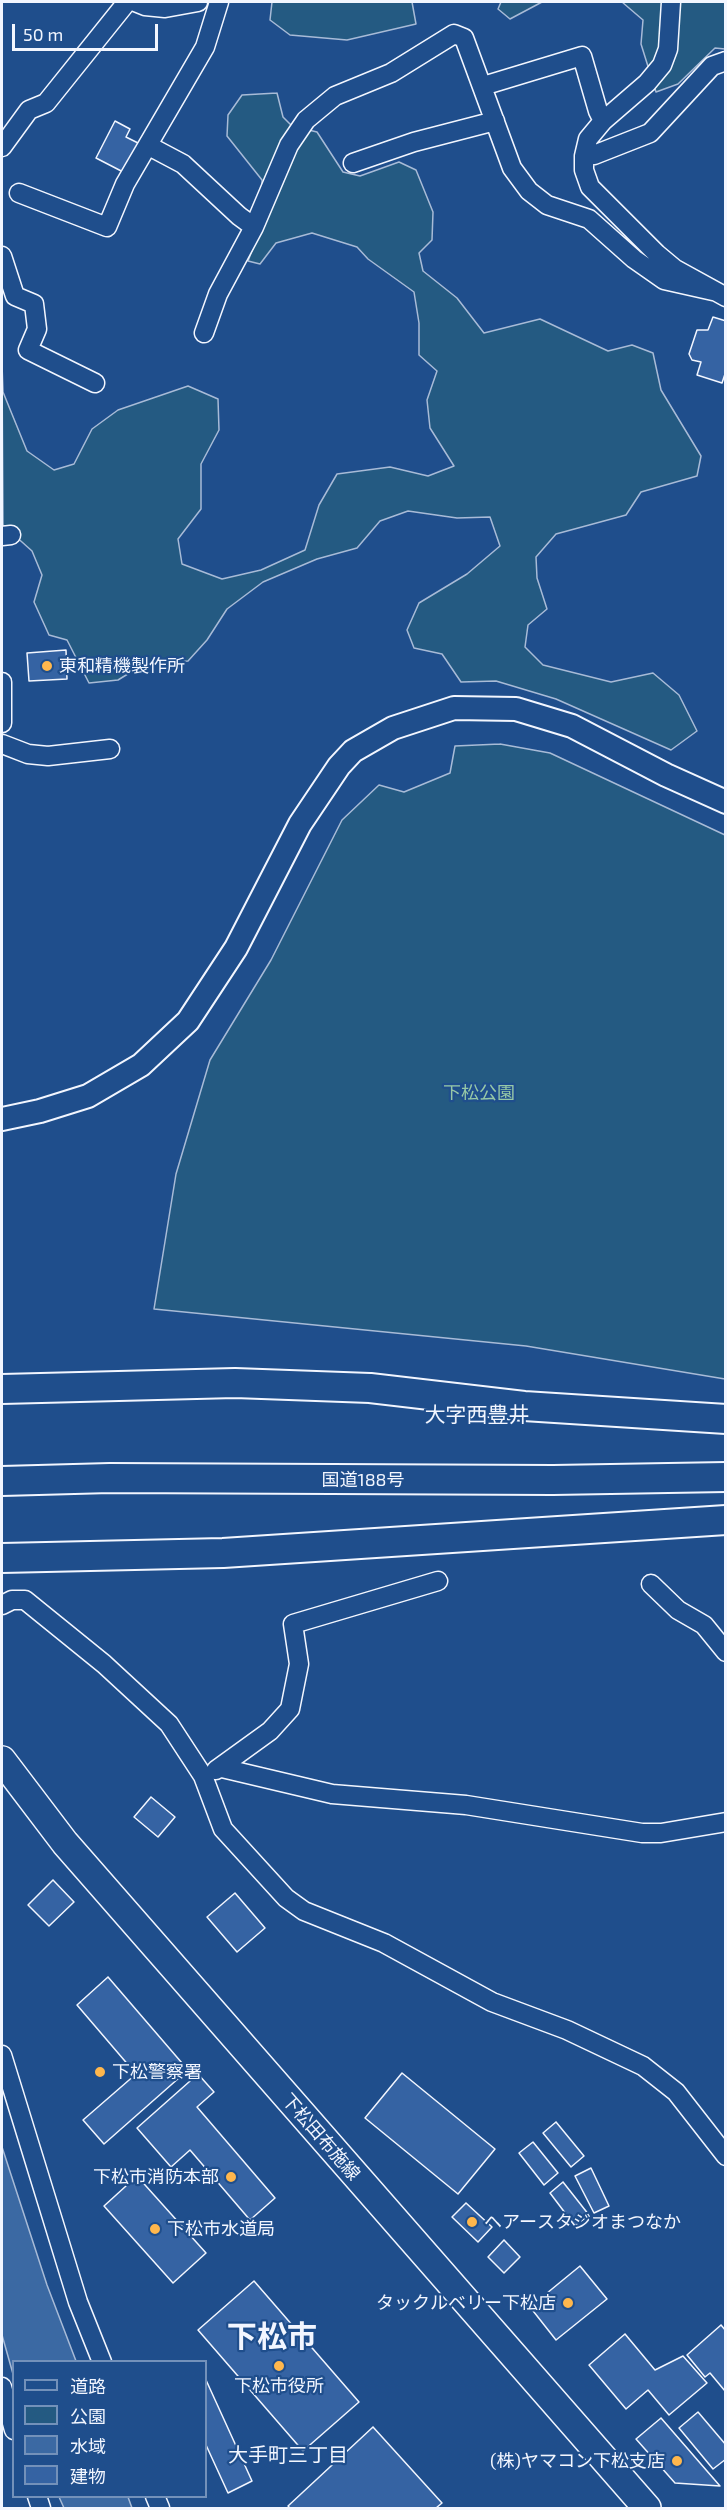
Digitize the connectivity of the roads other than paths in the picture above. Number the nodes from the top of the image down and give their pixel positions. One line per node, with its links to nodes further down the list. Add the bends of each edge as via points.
1 (127, 2): 11 (street, via 46,103 29,110)
2 (135, 2): 3 (street, via 165,8)
3 (198, 2)
4 (219, 2): 10 (street, via 205,47)
5 (671, 2): 9 (street, via 668,49 662,65 648,83)
6 (726, 61): 12 (street, via 712,66 650,134)
7 (483, 86): 8 (street); 9 (street, via 582,56); 15 (street, via 464,38 454,34 391,73 335,96 306,120 289,145)
8 (495, 121): 13 (street); 17 (street, via 512,168 547,205 590,219 664,280)
9 (603, 121): 12 (street, via 588,139)
10 (149, 146): 14 (street, via 125,184 107,227); 15 (street, via 183,164)
11 (2, 147)
12 (584, 156): 17 (street, via 590,187 675,269)
13 (353, 163)
14 (19, 193)
15 (254, 227): 18 (street, via 218,294)
16 (2, 256): 19 (street, via 15,296 34,304 37,329 28,350)
17 (719, 294)
18 (204, 333)
19 (95, 382)
20 (2, 682): 21 (street)
21 (2, 723)
22 (2, 744): 23 (street, via 28,754 48,756)
23 (110, 749)
24 (726, 802): 25 (street, via 572,726 516,709 454,708 393,728 353,751 339,766 300,824 236,948 188,1021 141,1065 88,1096)
25 (2, 1119)
26 (2, 1389): 27 (highway, via 202,1383 370,1389 524,1406)
27 (726, 1419)
28 (726, 1477): 29 (highway, 国道188号)
29 (2, 1481)
30 (726, 1520): 31 (highway, via 223,1553)
31 (2, 1558)
32 (438, 1581): 37 (street, via 293,1624 299,1664 290,1709 270,1731)
33 (651, 1584): 35 (street, via 678,1610 704,1625)
34 (2, 1605): 38 (street, via 12,1599 25,1600 104,1664 169,1724)
35 (726, 1652)
36 (2, 1760): 45 (main road, 下松田布施線, via 65,1843)
37 (222, 1768): 38 (street); 39 (street, via 332,1794 466,1805 642,1833)
38 (204, 1776): 41 (street, via 223,1828 286,1898 304,1911 384,1943 492,2002 567,2030 643,2066 676,2092)
39 (726, 1822)
40 (2, 2055): 42 (street, via 78,2302)
41 (726, 2156)
42 (102, 2360)
43 (2, 2387): 44 (street)
44 (12, 2423)
45 (647, 2508)

